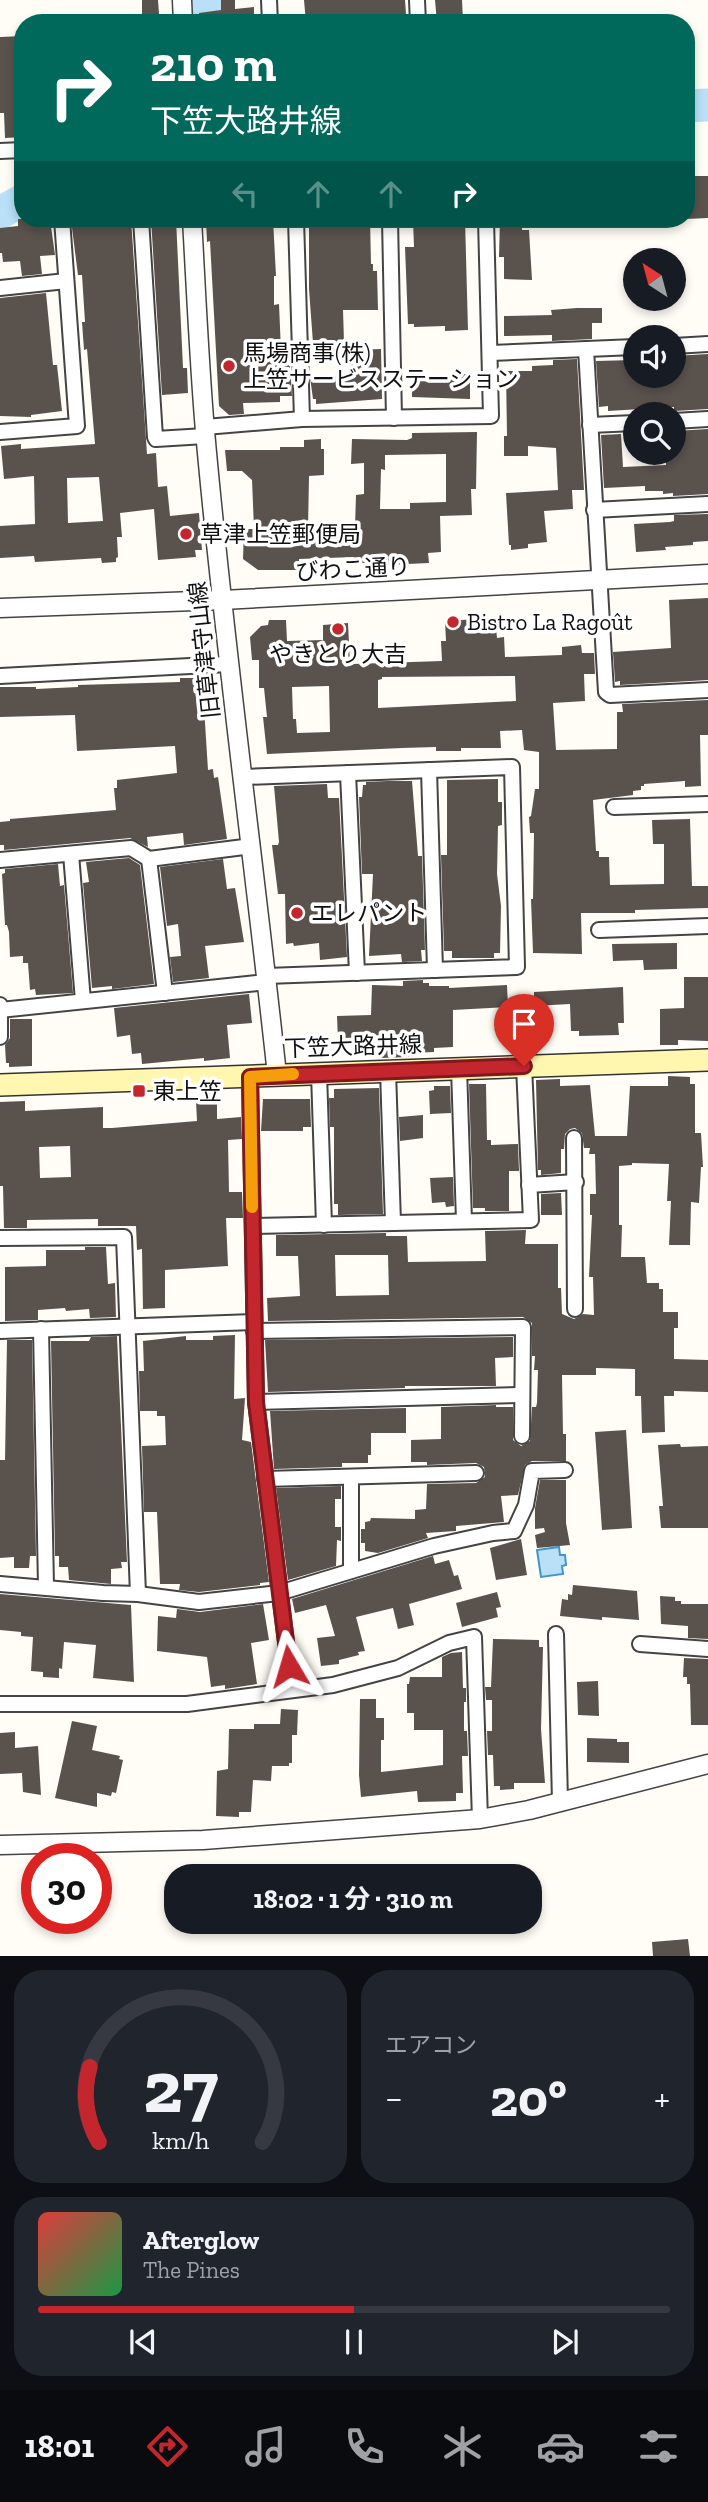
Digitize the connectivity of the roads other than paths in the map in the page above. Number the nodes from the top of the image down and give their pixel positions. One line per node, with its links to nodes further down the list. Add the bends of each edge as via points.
1 (63, 228): 7 (street)
2 (142, 228): 20 (street, via 155,436)
3 (193, 228): 20 (street, 旧草津守山線)
4 (296, 228): 15 (street)
5 (390, 228): 14 (street)
6 (486, 228): 13 (street)
7 (66, 281): 8 (street); 21 (street, via 77,426)
8 (0, 288)
9 (708, 344): 10 (street)
10 (686, 345)
11 (623, 347): 12 (street)
12 (586, 349): 13 (street); 19 (street)
13 (490, 353): 14 (street, via 491,416)
14 (394, 418): 15 (street)
15 (302, 419): 20 (street)
16 (708, 419): 17 (street)
17 (686, 420)
18 (623, 424): 19 (street)
19 (590, 425): 23 (street)
20 (205, 431): 26 (street, 旧草津守山線)
21 (0, 432)
22 (708, 504): 23 (street)
23 (594, 510): 25 (street)
24 (708, 574): 25 (street, びわこ通り)
25 (598, 581): 26 (street, びわこ通り); 30 (street, via 606,692)
26 (223, 600): 27 (street, びわこ通り); 28 (street, 旧草津守山線)
27 (0, 608)
28 (228, 664): 29 (street); 33 (street, 旧草津守山線)
29 (0, 676)
30 (708, 690)
31 (429, 770): 32 (street); 42 (street); 42 (street, via 512,767 517,967)
32 (348, 773): 33 (street); 43 (street)
33 (244, 777): 36 (street, 旧草津守山線)
34 (708, 804): 35 (street)
35 (614, 807)
36 (252, 846): 38 (street); 44 (street, 旧草津守山線)
37 (71, 854): 38 (street, via 131,848); 39 (street); 46 (street)
38 (149, 859): 45 (street)
39 (0, 860)
40 (708, 926): 41 (street)
41 (599, 930)
42 (435, 970): 43 (street)
43 (357, 973): 44 (street)
44 (267, 979): 45 (street); 54 (street, 旧草津守山線)
45 (165, 993): 46 (street)
46 (83, 1001): 47 (street)
47 (0, 1008): 48 (street)
48 (0, 1037)
49 (708, 1060): 50 (main road, 下笠大路井線)
50 (524, 1066): 51 (main road, 下笠大路井線); 59 (street)
51 (459, 1069): 52 (main road, 下笠大路井線); 60 (street)
52 (388, 1071): 53 (main road, 下笠大路井線); 61 (street)
53 (319, 1073): 54 (main road, 下笠大路井線); 62 (street)
54 (277, 1075): 55 (main road, 下笠大路井線)
55 (250, 1077): 56 (main road, 下笠大路井線); 63 (street)
56 (0, 1085)
57 (574, 1138): 58 (street)
58 (576, 1182): 59 (street); 65 (street)
59 (529, 1185): 60 (street, via 531,1220)
60 (464, 1221): 61 (street)
61 (393, 1223): 62 (street)
62 (324, 1225): 63 (street)
63 (253, 1226): 67 (street)
64 (0, 1238): 66 (street, via 124,1237)
65 (575, 1309)
66 (128, 1326): 67 (street); 68 (street); 81 (street)
67 (254, 1327): 70 (street, via 523,1327); 71 (street)
68 (41, 1329): 69 (street); 79 (street)
69 (0, 1331)
70 (522, 1395): 71 (street); 72 (street)
71 (256, 1402): 76 (street)
72 (522, 1436)
73 (565, 1470): 77 (street, via 532,1471 526,1505 514,1531 434,1546)
74 (476, 1474): 75 (street)
75 (351, 1477): 76 (street); 77 (street)
76 (265, 1479): 80 (street)
77 (351, 1571): 80 (street)
78 (0, 1584): 79 (street)
79 (46, 1587): 81 (street)
80 (279, 1593): 81 (street, via 198,1602); 85 (street)
81 (138, 1594)
82 (556, 1634): 88 (street)
83 (640, 1644): 84 (street)
84 (708, 1649)
85 (292, 1690): 86 (street, via 187,1704); 89 (street, via 363,1679 474,1637)
86 (0, 1704)
87 (708, 1764): 88 (street)
88 (560, 1802): 89 (street)
89 (480, 1819): 90 (street, via 203,1840)
90 (0, 1845)

